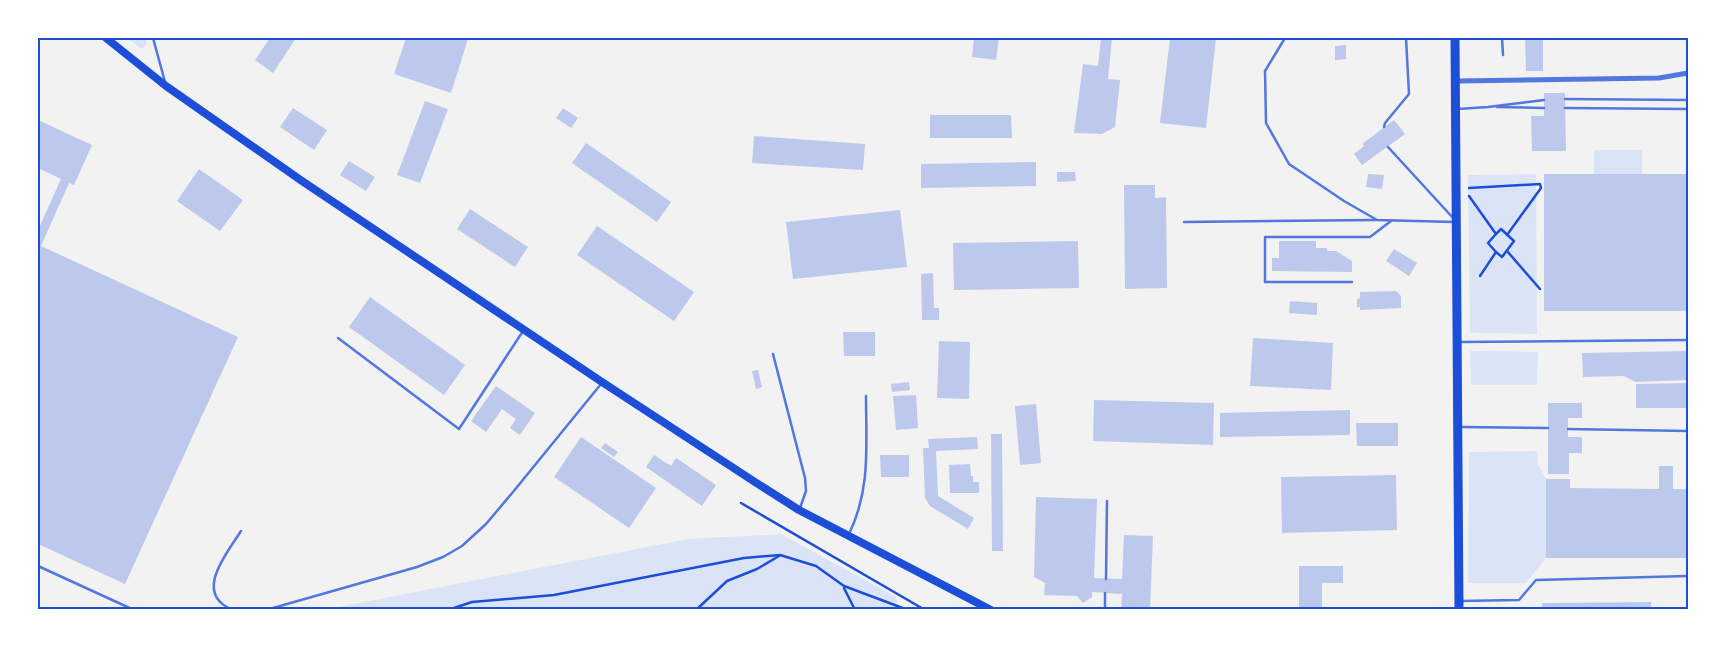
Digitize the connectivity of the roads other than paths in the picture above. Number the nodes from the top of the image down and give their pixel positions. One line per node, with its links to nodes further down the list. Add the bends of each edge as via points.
1 (106, 38): 10 (main road)
2 (153, 38): 10 (lane)
3 (1285, 38): 21 (lane, via 1265,71 1266,123 1289,164)
4 (1406, 38): 19 (lane, via 1409,94)
5 (1455, 38): 9 (main road)
6 (1502, 38): 7 (lane)
7 (1503, 55)
8 (1688, 73): 9 (street, via 1659,78)
9 (1456, 81): 17 (main road)
10 (166, 86): 26 (main road)
11 (1544, 100): 14 (lane)
12 (1565, 100): 13 (lane)
13 (1688, 100)
14 (1488, 107): 15 (lane); 17 (lane)
15 (1544, 108)
16 (1565, 108): 18 (lane)
17 (1456, 109): 24 (main road)
18 (1688, 109)
19 (1384, 127)
20 (1388, 147): 24 (lane)
21 (1377, 220): 22 (lane); 23 (lane)
22 (1392, 220): 24 (lane); 25 (lane, via 1370,238 1265,237 1266,282)
23 (1184, 222)
24 (1457, 222): 29 (main road)
25 (1352, 282)
26 (523, 330): 27 (lane, via 459,429); 31 (main road)
27 (338, 338)
28 (1688, 340): 29 (lane)
29 (1457, 342): 33 (main road)
30 (774, 354): 38 (lane, via 805,478 806,491)
31 (602, 382): 38 (main road); 48 (lane, via 486,524 462,546 417,567)
32 (866, 396): 40 (lane, via 864,496)
33 (1457, 426): 34 (lane); 45 (main road)
34 (1548, 428)
35 (1568, 428): 36 (lane)
36 (1688, 431)
37 (1107, 501): 43 (lane)
38 (799, 510): 40 (main road)
39 (241, 531): 47 (lane, via 218,568 214,582 214,593 219,601)
40 (849, 536): 49 (main road)
41 (38, 566): 46 (lane)
42 (1688, 576): 45 (lane, via 1536,580 1519,600)
43 (1106, 578)
44 (1106, 593): 50 (lane)
45 (1459, 605)
46 (134, 610)
47 (233, 610)
48 (266, 610)
49 (991, 610)
50 (1105, 610)

